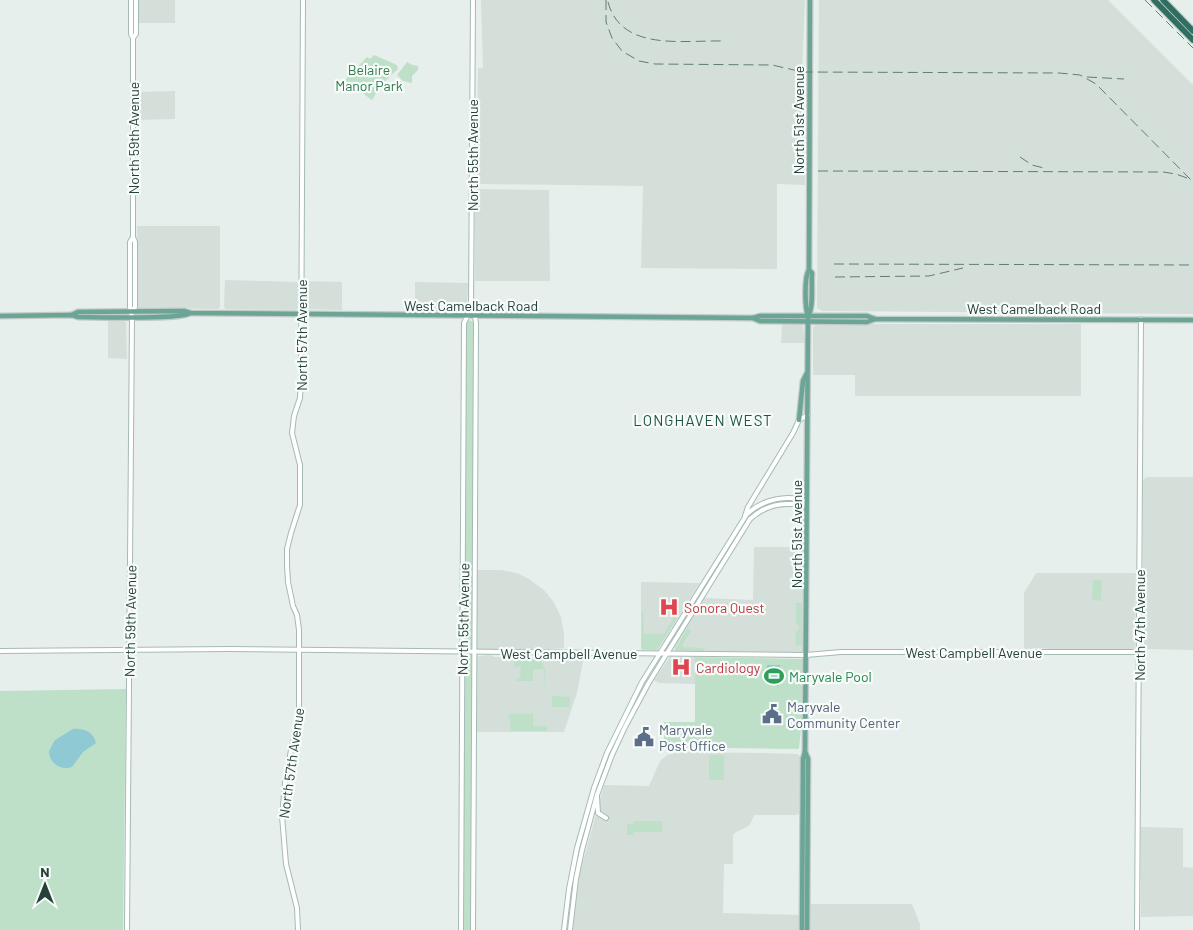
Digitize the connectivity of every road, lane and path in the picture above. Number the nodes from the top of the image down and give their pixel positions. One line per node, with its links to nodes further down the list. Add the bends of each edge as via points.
1 (131, 0): 9 (street, North 59th Avenue)
2 (136, 0): 9 (street, North 59th Avenue, via 136,34)
3 (303, 0): 13 (street, North 57th Avenue)
4 (473, 0): 11 (street, North 55th Avenue)
5 (810, 0): 17 (main road, North 51st Avenue)
6 (1154, 0): 10 (highway)
7 (1163, 0): 8 (highway)
8 (1193, 31)
9 (133, 38): 12 (street, North 59th Avenue)
10 (1193, 40)
11 (471, 310): 15 (street, North 55th Avenue); 16 (street)
12 (132, 314): 13 (main road, West Camelback Road); 14 (main road, West Camelback Road); 29 (street, North 59th Avenue)
13 (302, 314): 15 (main road, West Camelback Road); 31 (street, North 57th Avenue, via 300,398 292,433 300,466 300,505 291,533 287,565 299,624)
14 (0, 316)
15 (467, 316): 16 (main road, West Camelback Road); 32 (street, North 55th Avenue, via 464,323)
16 (475, 316): 17 (main road, West Camelback Road, via 753,318 760,321); 33 (street, North 55th Avenue)
17 (808, 318): 18 (main road, West Camelback Road, via 867,322 875,318); 20 (main road, North 51st Avenue)
18 (1140, 319): 19 (main road, West Camelback Road); 34 (street, North 47th Avenue)
19 (1193, 320)
20 (808, 370): 21 (main road, North 51st Avenue); 22 (main road, via 803,381)
21 (808, 415): 22 (street); 23 (main road, North 51st Avenue)
22 (799, 420): 24 (street, via 748,507)
23 (807, 502): 24 (street, via 796,499 768,501); 25 (street, via 773,506 754,516); 37 (main road, North 51st Avenue)
24 (745, 518): 26 (street)
25 (697, 604): 26 (street); 28 (street)
26 (690, 605): 27 (street)
27 (682, 619): 28 (street); 35 (street)
28 (675, 640): 36 (street)
29 (130, 649): 30 (street, West Campbell Avenue); 31 (street, West Campbell Avenue); 41 (street, North 59th Avenue)
30 (0, 651)
31 (300, 651): 32 (street, West Campbell Avenue); 42 (street, North 57th Avenue, via 298,723 282,816 285,856 297,908)
32 (462, 652): 33 (street, West Campbell Avenue); 43 (street, North 55th Avenue)
33 (474, 652): 35 (street, West Campbell Avenue); 44 (street, North 55th Avenue)
34 (1139, 652): 37 (street, West Campbell Avenue, via 853,652); 49 (street, North 47th Avenue)
35 (660, 654): 36 (street, West Campbell Avenue); 45 (street, via 623,719 594,788 577,848)
36 (667, 654): 37 (street, West Campbell Avenue); 39 (street, via 625,727)
37 (806, 655): 38 (main road, North 51st Avenue)
38 (805, 752): 47 (main road, North 51st Avenue); 48 (main road, North 51st Avenue, via 808,759)
39 (597, 795): 40 (street, via 597,811); 46 (street, via 578,868)
40 (606, 818)
41 (127, 930)
42 (298, 930)
43 (462, 930)
44 (473, 930)
45 (565, 930)
46 (570, 930)
47 (802, 930)
48 (807, 930)
49 (1137, 930)

